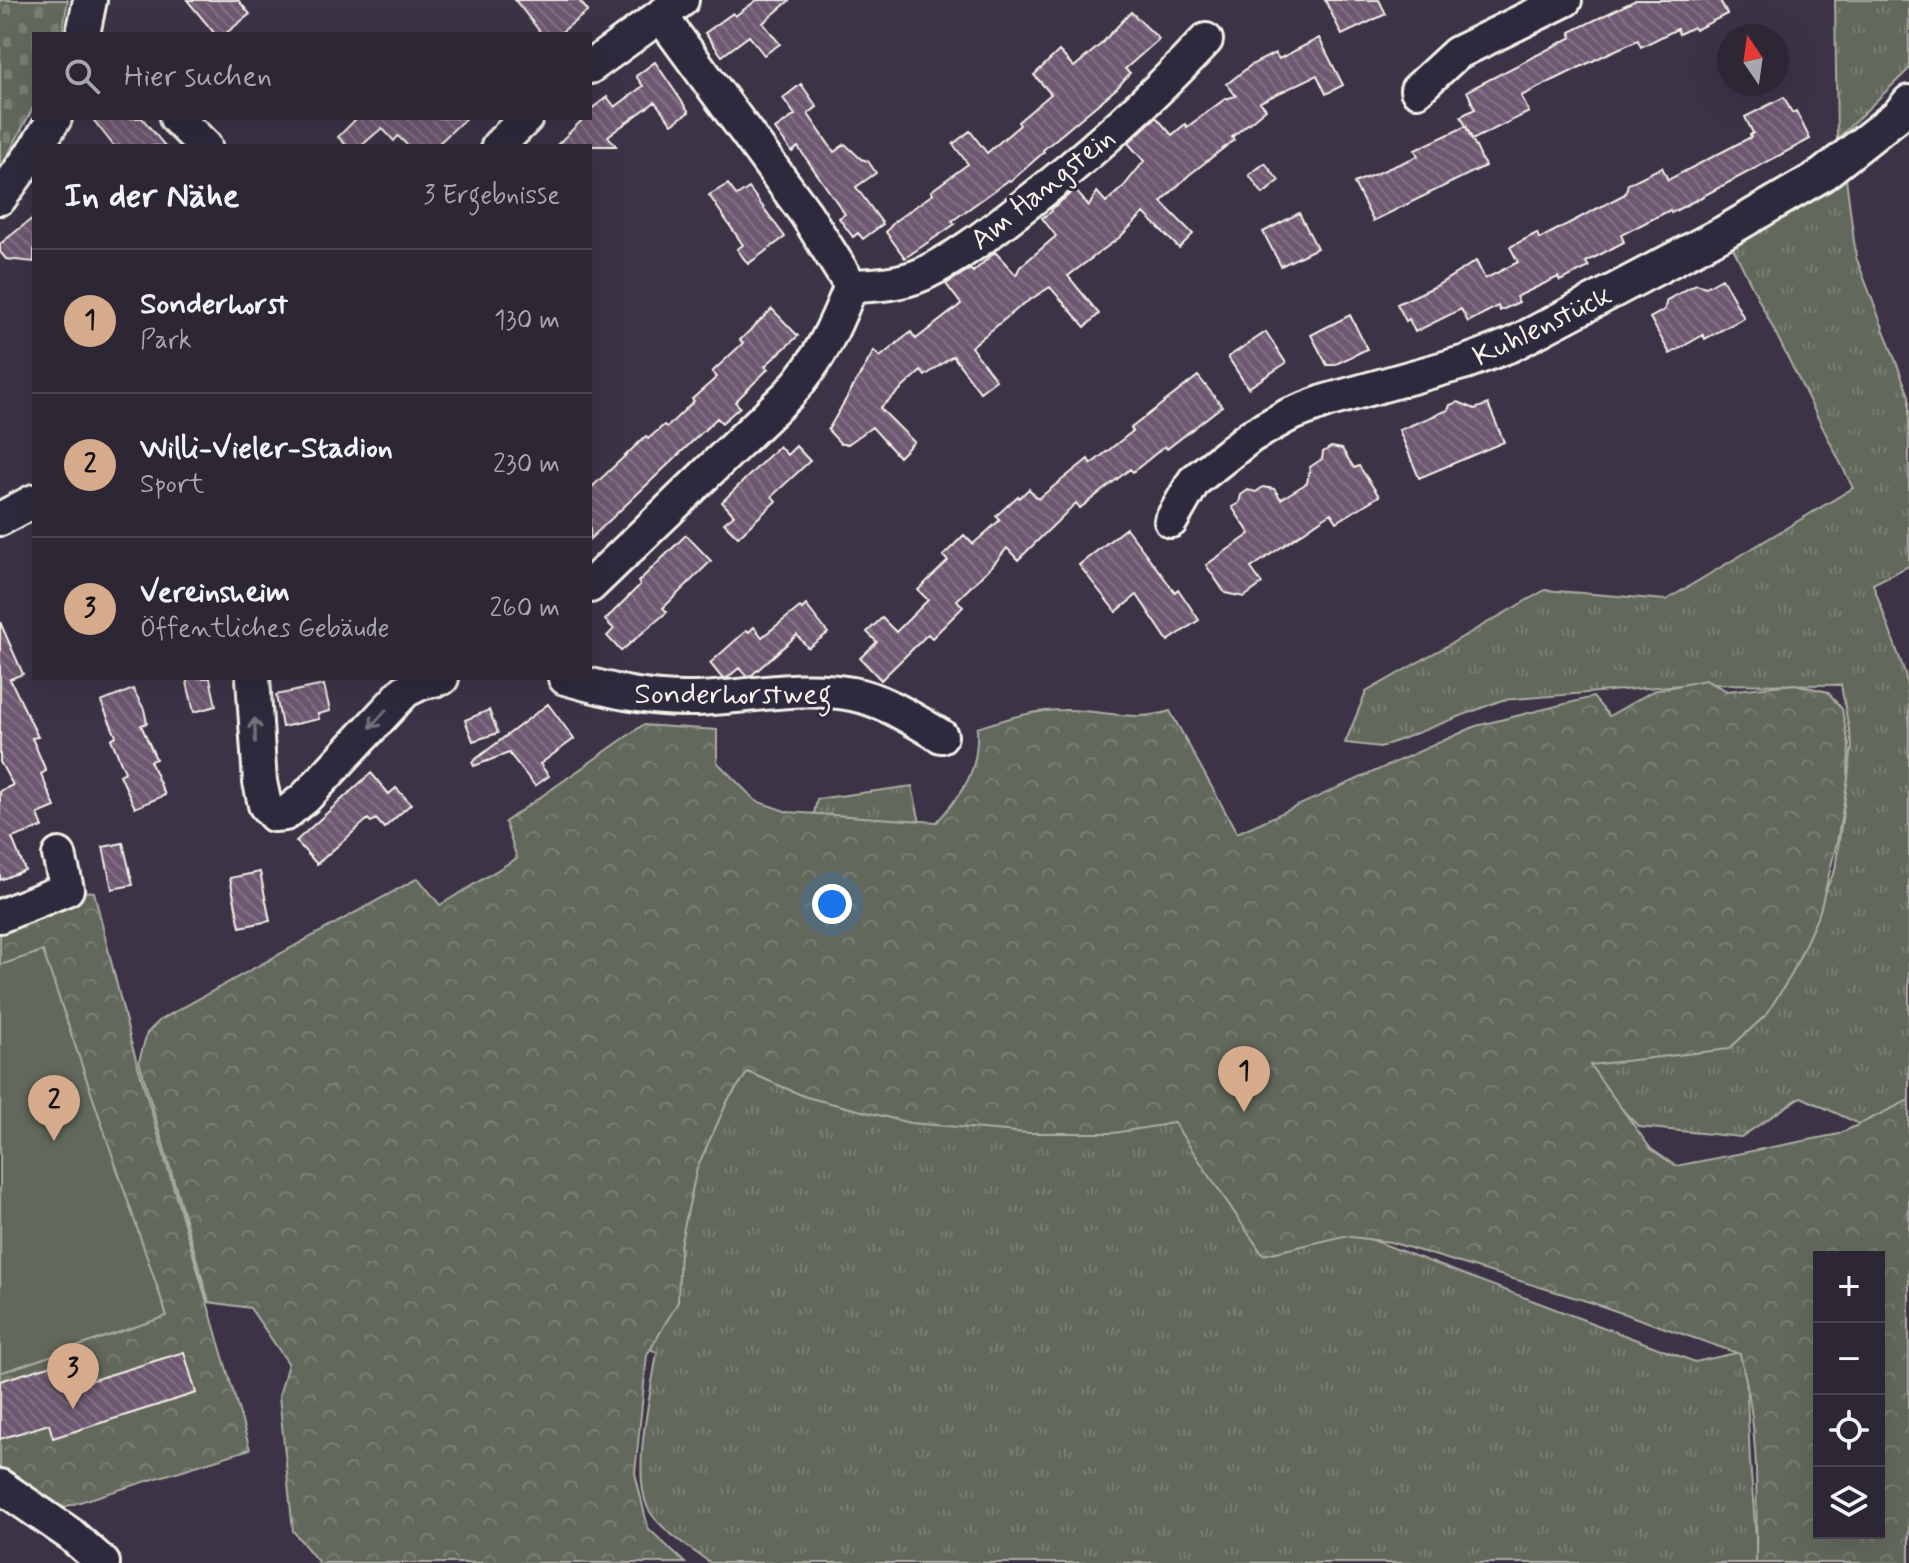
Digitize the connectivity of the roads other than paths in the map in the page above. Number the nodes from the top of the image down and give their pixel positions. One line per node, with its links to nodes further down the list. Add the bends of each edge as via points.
1 (1565, 0): 5 (street, via 1457,53)
2 (659, 9): 4 (street); 15 (street, via 806,214)
3 (1206, 40): 15 (street, Am Hangstein, via 1058,180 968,249 921,275)
4 (592, 65)
5 (1417, 90)
6 (1909, 102): 16 (street, Kuhlenstück, via 1822,175 1511,345 1326,401 1251,436 1194,481)
7 (54, 120): 10 (street)
8 (178, 120): 11 (street)
9 (524, 120): 12 (street)
10 (40, 144)
11 (203, 144)
12 (500, 144)
13 (32, 158): 14 (street)
14 (0, 198)
15 (851, 286): 17 (street, via 814,366)
16 (1171, 521)
17 (592, 584)
18 (253, 680): 19 (street, one-way to 18, via 405,691 305,798 285,814 274,815 265,805 260,782)
19 (434, 680)
20 (572, 680): 21 (street, Sonderhorstweg, via 660,698 850,694 889,706)
21 (941, 736)
22 (59, 855): 23 (street, via 67,889)
23 (0, 916)
24 (0, 1486): 25 (street)
25 (103, 1563)

